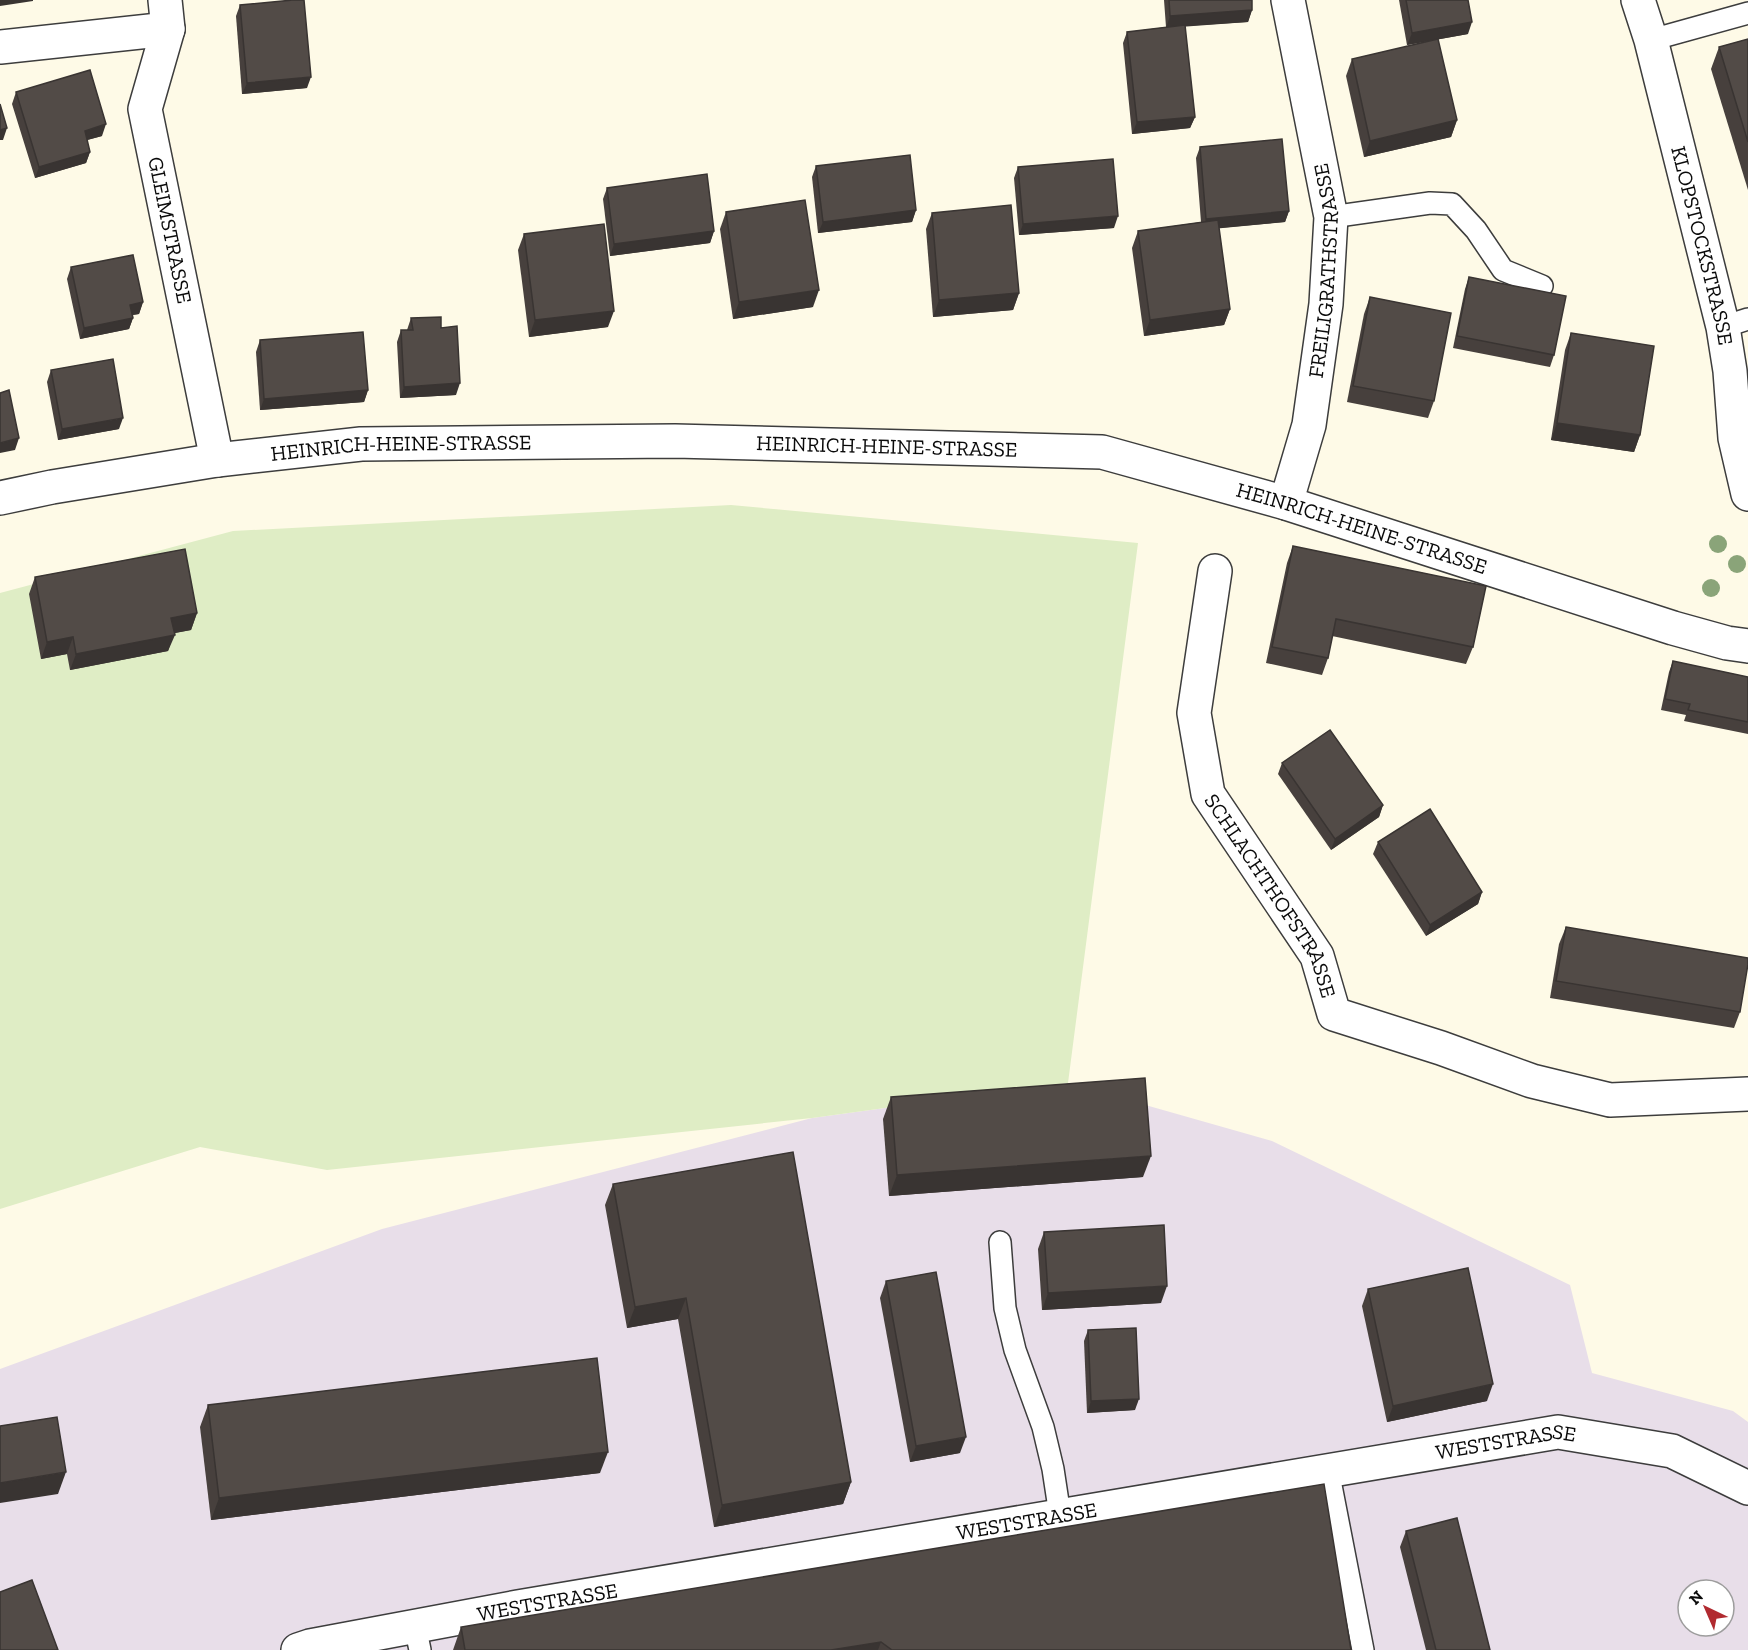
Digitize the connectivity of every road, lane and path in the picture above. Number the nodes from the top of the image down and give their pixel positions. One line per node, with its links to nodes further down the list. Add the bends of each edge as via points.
1 (1288, 0): 7 (street, FREILIGRATHSTRASSE)
2 (1638, 0): 5 (street, KLOPSTOCKSTRASSE)
3 (1748, 13): 5 (lane)
4 (166, 15): 6 (street); 10 (street, GLEIMSTRASSE, via 145,109)
5 (1651, 40): 9 (street, KLOPSTOCKSTRASSE)
6 (0, 47)
7 (1331, 217): 8 (lane, via 1430,203 1452,204 1476,230 1503,270); 13 (street, FREILIGRATHSTRASSE, via 1326,304 1310,425)
8 (1542, 286)
9 (1735, 323): 11 (street, KLOPSTOCKSTRASSE, via 1730,371 1735,438)
10 (217, 460): 12 (street, HEINRICH-HEINE-STRASSE); 13 (street, HEINRICH-HEINE-STRASSE, via 361,444 443,443 675,441 1102,452)
11 (1748, 494)
12 (0, 498)
13 (1286, 503): 15 (street, HEINRICH-HEINE-STRASSE, via 1673,628)
14 (1215, 571): 16 (street, SCHLACHTHOFSTRASSE, via 1194,712 1208,794 1317,956 1334,1014 1532,1081 1610,1100)
15 (1748, 646)
16 (1748, 1094)
17 (1000, 1242): 20 (lane, via 1005,1308 1015,1350 1042,1426)
18 (1328, 1470): 19 (street, WESTSTRASSE, via 1558,1432 1672,1451); 20 (street, WESTSTRASSE); 23 (lane)
19 (1748, 1488)
20 (1060, 1515): 21 (street, WESTSTRASSE)
21 (418, 1638): 22 (street, WESTSTRASSE)
22 (298, 1650)
23 (1363, 1650)

